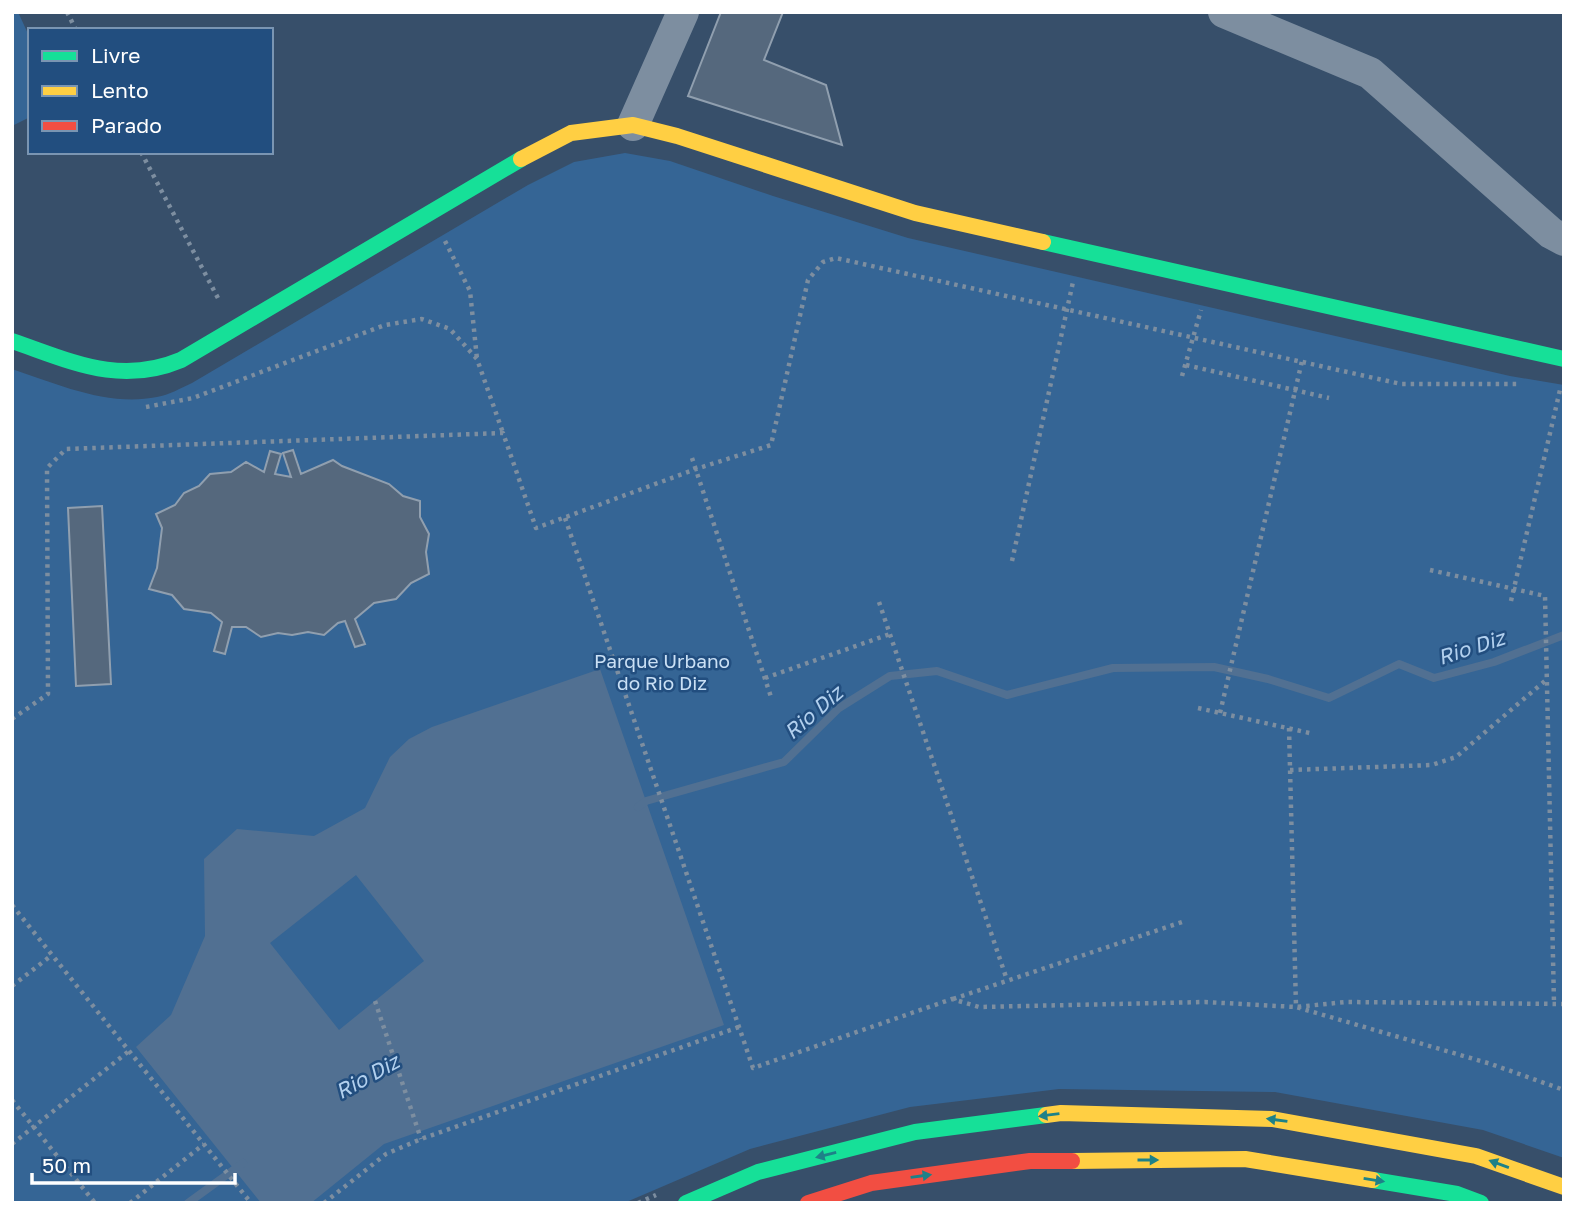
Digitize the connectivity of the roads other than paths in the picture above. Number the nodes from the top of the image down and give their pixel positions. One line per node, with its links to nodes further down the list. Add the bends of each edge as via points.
1 (683, 12): 3 (street)
2 (1224, 12): 4 (street, via 1370,73)
3 (633, 125): 5 (main road, via 571,132 181,360 152,371 125,373 86,366); 6 (main road, via 915,213)
4 (1564, 240)
5 (12, 341)
6 (1564, 359)
7 (1564, 1187): 8 (main road, one-way to 8, via 1476,1156 1272,1119 1061,1113 915,1132 758,1172)
8 (686, 1203)
9 (807, 1203): 10 (main road, one-way to 10, via 872,1183 1030,1161 1232,1159 1457,1194)
10 (1480, 1203)

